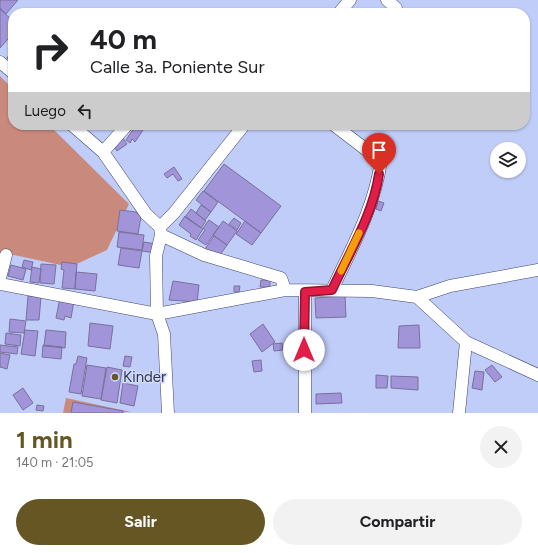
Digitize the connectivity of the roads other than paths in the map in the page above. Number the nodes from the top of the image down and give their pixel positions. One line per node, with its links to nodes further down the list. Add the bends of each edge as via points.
1 (350, 0): 2 (street)
2 (343, 8)
3 (0, 62): 4 (street)
4 (8, 69)
5 (78, 130): 9 (street)
6 (123, 130): 9 (street)
7 (240, 130): 10 (street)
8 (341, 130): 16 (street, via 381,161 377,188)
9 (103, 152): 10 (street, via 146,214)
10 (161, 231): 15 (street, via 204,255 280,278); 19 (street, via 156,256)
11 (6, 255): 13 (street)
12 (538, 270): 18 (street, via 450,286)
13 (0, 278)
14 (0, 284): 19 (street)
15 (285, 290): 17 (street); 19 (street)
16 (332, 290): 17 (street); 18 (street, via 372,291)
17 (305, 292): 23 (street)
18 (418, 297): 20 (street)
19 (157, 314): 22 (street, via 164,334)
20 (466, 342): 21 (street); 24 (street)
21 (538, 375)
22 (168, 413)
23 (305, 413)
24 (459, 413)

